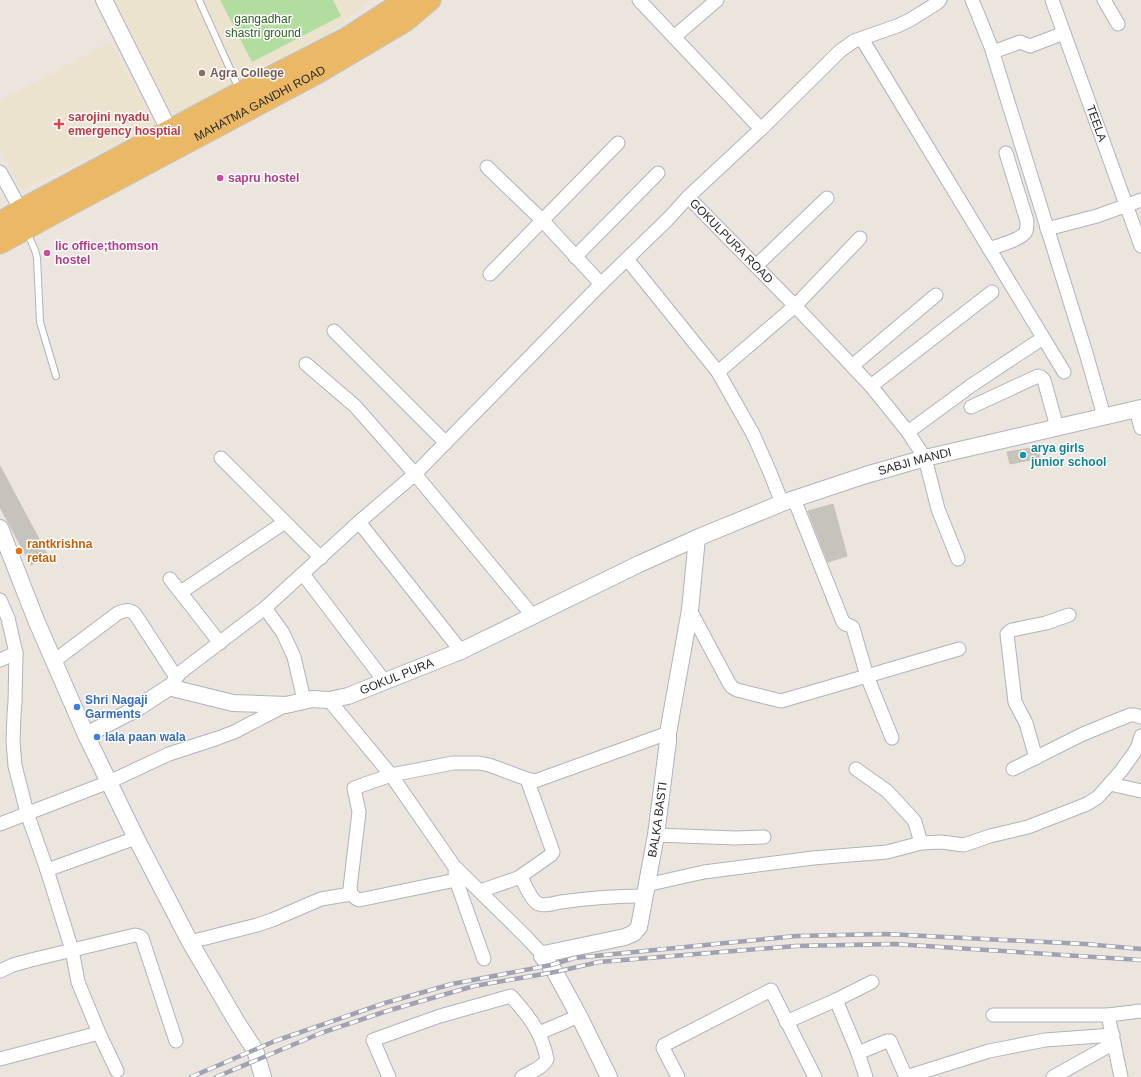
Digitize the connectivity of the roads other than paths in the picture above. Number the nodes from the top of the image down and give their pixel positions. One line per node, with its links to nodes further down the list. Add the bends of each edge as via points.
1 (104, 0): 18 (street)
2 (199, 0): 16 (lane)
3 (406, 0): 16 (highway, MAHATMA GANDHI ROAD, via 347,38)
4 (430, 0): 28 (highway, MAHATMA GANDHI ROAD, via 405,21 317,73 63,208)
5 (641, 0): 13 (street)
6 (717, 0): 13 (street)
7 (940, 0): 14 (street, GOKULPURA ROAD, via 910,20)
8 (972, 0): 15 (street)
9 (1052, 0): 12 (street, TEELA)
10 (1104, 0): 11 (street)
11 (1118, 24)
12 (1064, 33): 15 (street, via 1030,46 1020,42); 27 (street, TEELA)
13 (674, 37): 17 (street)
14 (862, 39): 17 (street, GOKULPURA ROAD, via 854,41 840,51); 35 (street)
15 (993, 52): 31 (street)
16 (241, 92): 18 (highway, MAHATMA GANDHI ROAD)
17 (761, 129): 24 (street, GOKULPURA ROAD)
18 (169, 130): 28 (highway, MAHATMA GANDHI ROAD)
19 (618, 143): 29 (street)
20 (1006, 153): 35 (street, via 1027,222 1027,230 1018,238)
21 (488, 167): 29 (street)
22 (0, 172): 28 (street)
23 (658, 173): 36 (street)
24 (688, 197): 37 (street); 38 (street, GOKULPURA ROAD)
25 (827, 198): 38 (street)
26 (1141, 200): 27 (street)
27 (1126, 205): 31 (street, via 1097,216); 34 (street, TEELA)
28 (23, 219): 30 (highway, MAHATMA GANDHI ROAD); 33 (highway, MAHATMA GANDHI ROAD); 50 (lane, via 37,258 40,322)
29 (542, 220): 36 (street); 39 (street)
30 (0, 223)
31 (1047, 229): 54 (street)
32 (860, 238): 43 (street)
33 (0, 242)
34 (1141, 246)
35 (989, 249): 45 (street)
36 (575, 257): 40 (street)
37 (626, 259): 40 (street); 48 (street)
38 (756, 266): 43 (street, GOKULPURA ROAD)
39 (490, 274)
40 (600, 284): 58 (street)
41 (992, 292): 51 (street)
42 (936, 295): 47 (street)
43 (795, 306): 47 (street, GOKULPURA ROAD); 48 (street)
44 (334, 331): 58 (street)
45 (1043, 338): 49 (street); 57 (street)
46 (306, 364): 61 (street, via 355,406)
47 (852, 366): 51 (street, GOKULPURA ROAD)
48 (718, 372): 62 (street)
49 (1064, 372)
50 (56, 376)
51 (872, 386): 57 (street, GOKULPURA ROAD)
52 (971, 407): 55 (street, via 1038,376 1044,380)
53 (1139, 409): 54 (street, SABJI MANDI); 56 (street)
54 (1104, 416): 55 (street, SABJI MANDI)
55 (1057, 427): 60 (street, SABJI MANDI)
56 (1141, 428)
57 (908, 432): 60 (street, GOKULPURA ROAD)
58 (446, 443): 61 (street)
59 (221, 458): 63 (street)
60 (925, 458): 62 (street, SABJI MANDI); 69 (street, GOKULPURA ROAD, via 938,509)
61 (415, 474): 64 (street); 76 (street)
62 (788, 501): 66 (street, SABJI MANDI); 84 (street, via 843,622 853,628)
63 (285, 522): 68 (street); 72 (street)
64 (359, 522): 68 (street); 80 (street)
65 (0, 528): 67 (street)
66 (696, 538): 75 (street, BALKA BASTI); 76 (street, GOKUL PURA)
67 (4, 553): 83 (street)
68 (320, 558): 70 (street)
69 (958, 559)
70 (303, 574): 74 (street); 86 (street)
71 (170, 579): 72 (street)
72 (181, 592): 78 (street)
73 (0, 600): 81 (street, via 8,618)
74 (265, 608): 78 (street); 87 (street, via 283,633 294,657)
75 (690, 610): 84 (street, via 729,683 737,690 781,701); 91 (street, BALKA BASTI)
76 (532, 616): 80 (street, GOKUL PURA)
77 (1069, 616): 95 (street, via 1012,630 1007,634 1015,702 1026,723)
78 (220, 643): 85 (street, via 188,666)
79 (960, 649): 84 (street)
80 (461, 651): 86 (street, GOKUL PURA)
81 (16, 653): 82 (street); 103 (street, via 13,741 15,766)
82 (0, 660)
83 (54, 661): 85 (street, via 118,613 132,610); 92 (street)
84 (868, 676): 94 (street)
85 (172, 682): 89 (street, GOKUL PURA, via 172,688 233,703); 92 (street, via 136,709)
86 (385, 682): 88 (street, GOKUL PURA, via 348,696)
87 (304, 700): 88 (street, GOKUL PURA); 89 (street, GOKUL PURA)
88 (329, 700): 98 (street)
89 (286, 705): 100 (street, via 234,732 169,754)
90 (1141, 717): 95 (street, via 1130,715 1083,734)
91 (668, 733): 99 (street, via 535,781); 105 (street, BALKA BASTI)
92 (86, 735): 100 (street)
93 (1141, 736): 101 (street, via 1134,753)
94 (892, 738)
95 (1036, 758): 97 (street)
96 (856, 769): 108 (street, via 886,791 912,818)
97 (1013, 769)
98 (391, 775): 99 (street, via 453,763 489,765); 109 (street); 115 (street, via 354,788 359,812)
99 (527, 779): 111 (street, via 553,852)
100 (109, 782): 103 (street); 107 (street)
101 (1110, 784): 102 (street); 108 (street, via 1088,804 1028,827 964,845)
102 (1134, 790)
103 (27, 813): 104 (street); 110 (street)
104 (0, 824)
105 (656, 835): 106 (street); 114 (street, BALKA BASTI)
106 (764, 837)
107 (136, 838): 110 (street); 116 (street)
108 (921, 843): 114 (street, via 887,852 813,858 704,872)
109 (454, 866): 112 (street); 113 (street)
110 (47, 870): 117 (street)
111 (521, 876): 113 (street); 114 (street, via 533,899 540,904 622,896)
112 (456, 880): 115 (street, via 359,900); 119 (street)
113 (480, 891): 118 (street)
114 (645, 891): 118 (street, BALKA BASTI, via 639,927 634,933)
115 (351, 894): 116 (street, via 322,899 257,925)
116 (190, 942): 135 (street, via 255,1050)
117 (72, 950): 120 (street, via 13,965); 128 (street, via 78,982); 131 (street, via 135,935 142,938)
118 (542, 955): 126 (street, via 551,965)
119 (484, 959)
120 (0, 971)
121 (872, 982): 122 (street)
122 (836, 1000): 127 (street); 132 (street)
123 (1141, 1011): 124 (street)
124 (1115, 1014): 125 (street); 130 (street)
125 (993, 1015)
126 (579, 1016): 129 (street); 138 (street)
127 (786, 1022): 139 (street, via 770,990 664,1045 663,1048); 140 (street)
128 (99, 1033): 133 (street); 134 (street)
129 (539, 1033): 136 (street, via 511,996 440,1016 373,1040); 137 (street, via 546,1063)
130 (1113, 1039): 142 (street, via 1038,1041 989,1051); 143 (street); 144 (street)
131 (176, 1041)
132 (858, 1053): 141 (street); 142 (street, via 890,1041)
133 (0, 1059)
134 (117, 1071)
135 (263, 1077)
136 (388, 1077)
137 (522, 1077)
138 (609, 1077)
139 (678, 1077)
140 (816, 1077)
141 (866, 1077)
142 (906, 1077)
143 (1053, 1077)
144 (1121, 1077)

